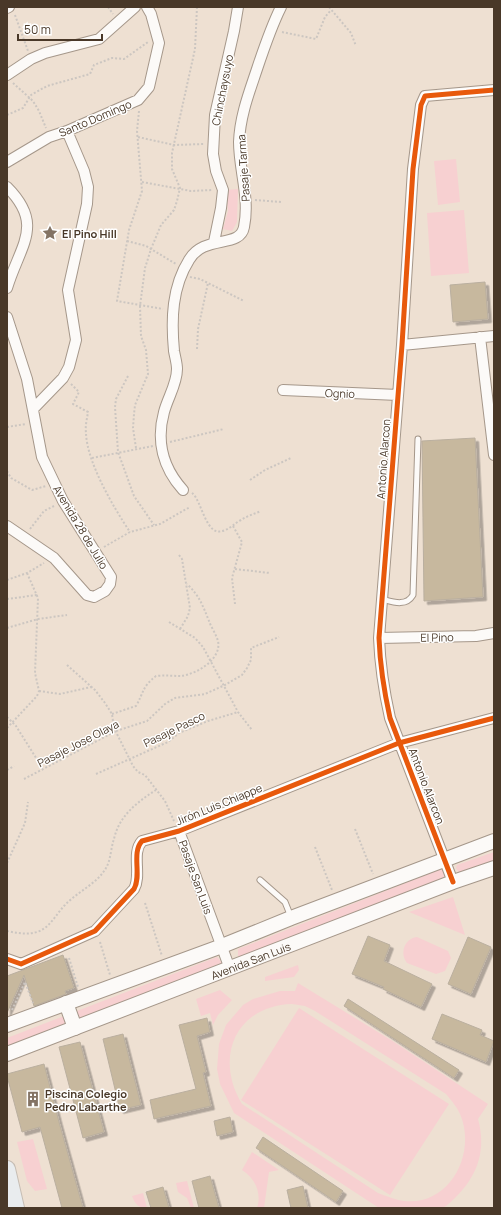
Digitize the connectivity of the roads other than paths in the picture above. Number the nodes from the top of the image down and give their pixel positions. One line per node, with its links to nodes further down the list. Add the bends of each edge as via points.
1 (135, 7): 5 (street, via 95,41 45,53)
2 (147, 7): 7 (street, Santo Domingo, via 159,43 149,87 138,100)
3 (238, 7): 10 (street, Chinchaysuyo, via 215,115 216,172 223,190)
4 (281, 7): 10 (street, Pasaje Tarma, via 243,113 239,143 246,200 242,234 237,238)
5 (7, 74)
6 (494, 90): 15 (street, Antonio Alarcon, via 425,96 421,105 413,169)
7 (67, 131): 8 (street, Santo Domingo, via 49,137); 18 (street, via 88,187 87,204 68,290 76,340 69,367 63,378)
8 (7, 162)
9 (7, 186): 11 (street, via 21,202 27,214 27,233)
10 (214, 242): 21 (street, via 200,247 189,258 175,295 174,352 177,369 175,385 164,412 160,445 172,478)
11 (7, 288)
12 (7, 317): 18 (street, Avenida 28 de Julio, via 22,360)
13 (494, 336): 14 (street)
14 (480, 337): 15 (street); 20 (street)
15 (402, 345): 17 (street, Antonio Alarcon)
16 (283, 390): 17 (street, Ognio)
17 (398, 395): 23 (street, Antonio Alarcon)
18 (34, 408): 22 (street, Avenida 28 de Julio, via 42,457 63,501 111,577 110,584 105,591 94,597 87,595 54,558)
19 (418, 439): 23 (lane, via 413,595 405,603)
20 (494, 455)
21 (183, 490)
22 (7, 526)
23 (382, 599): 25 (street, Antonio Alarcon)
24 (494, 633): 25 (street, El Pino, via 476,636)
25 (379, 638): 27 (street, Antonio Alarcon, via 384,694)
26 (494, 718): 27 (street, Jirón Luis Chiappe)
27 (399, 743): 28 (street, Jirón Luis Chiappe); 30 (street, Antonio Alarcon)
28 (179, 831): 35 (street, Pasaje San Luis); 36 (street, Jirón Luis Chiappe, via 139,844 138,882 96,931 21,964)
29 (494, 841): 30 (main road)
30 (444, 859): 33 (street, Antonio Alarcon); 34 (main road)
31 (494, 868): 33 (main road, Avenida San Luis)
32 (260, 880): 34 (lane, via 285,902)
33 (453, 882): 37 (main road, Avenida San Luis)
34 (291, 918): 35 (main road)
35 (222, 946): 37 (street, Pasaje San Luis); 38 (main road)
36 (7, 960)
37 (230, 969): 40 (main road, Avenida San Luis)
38 (66, 1003): 39 (main road); 40 (main road)
39 (9, 1020)
40 (75, 1028): 41 (main road, Avenida San Luis)
41 (7, 1054)
42 (7, 1168): 43 (main road)
43 (16, 1208)

